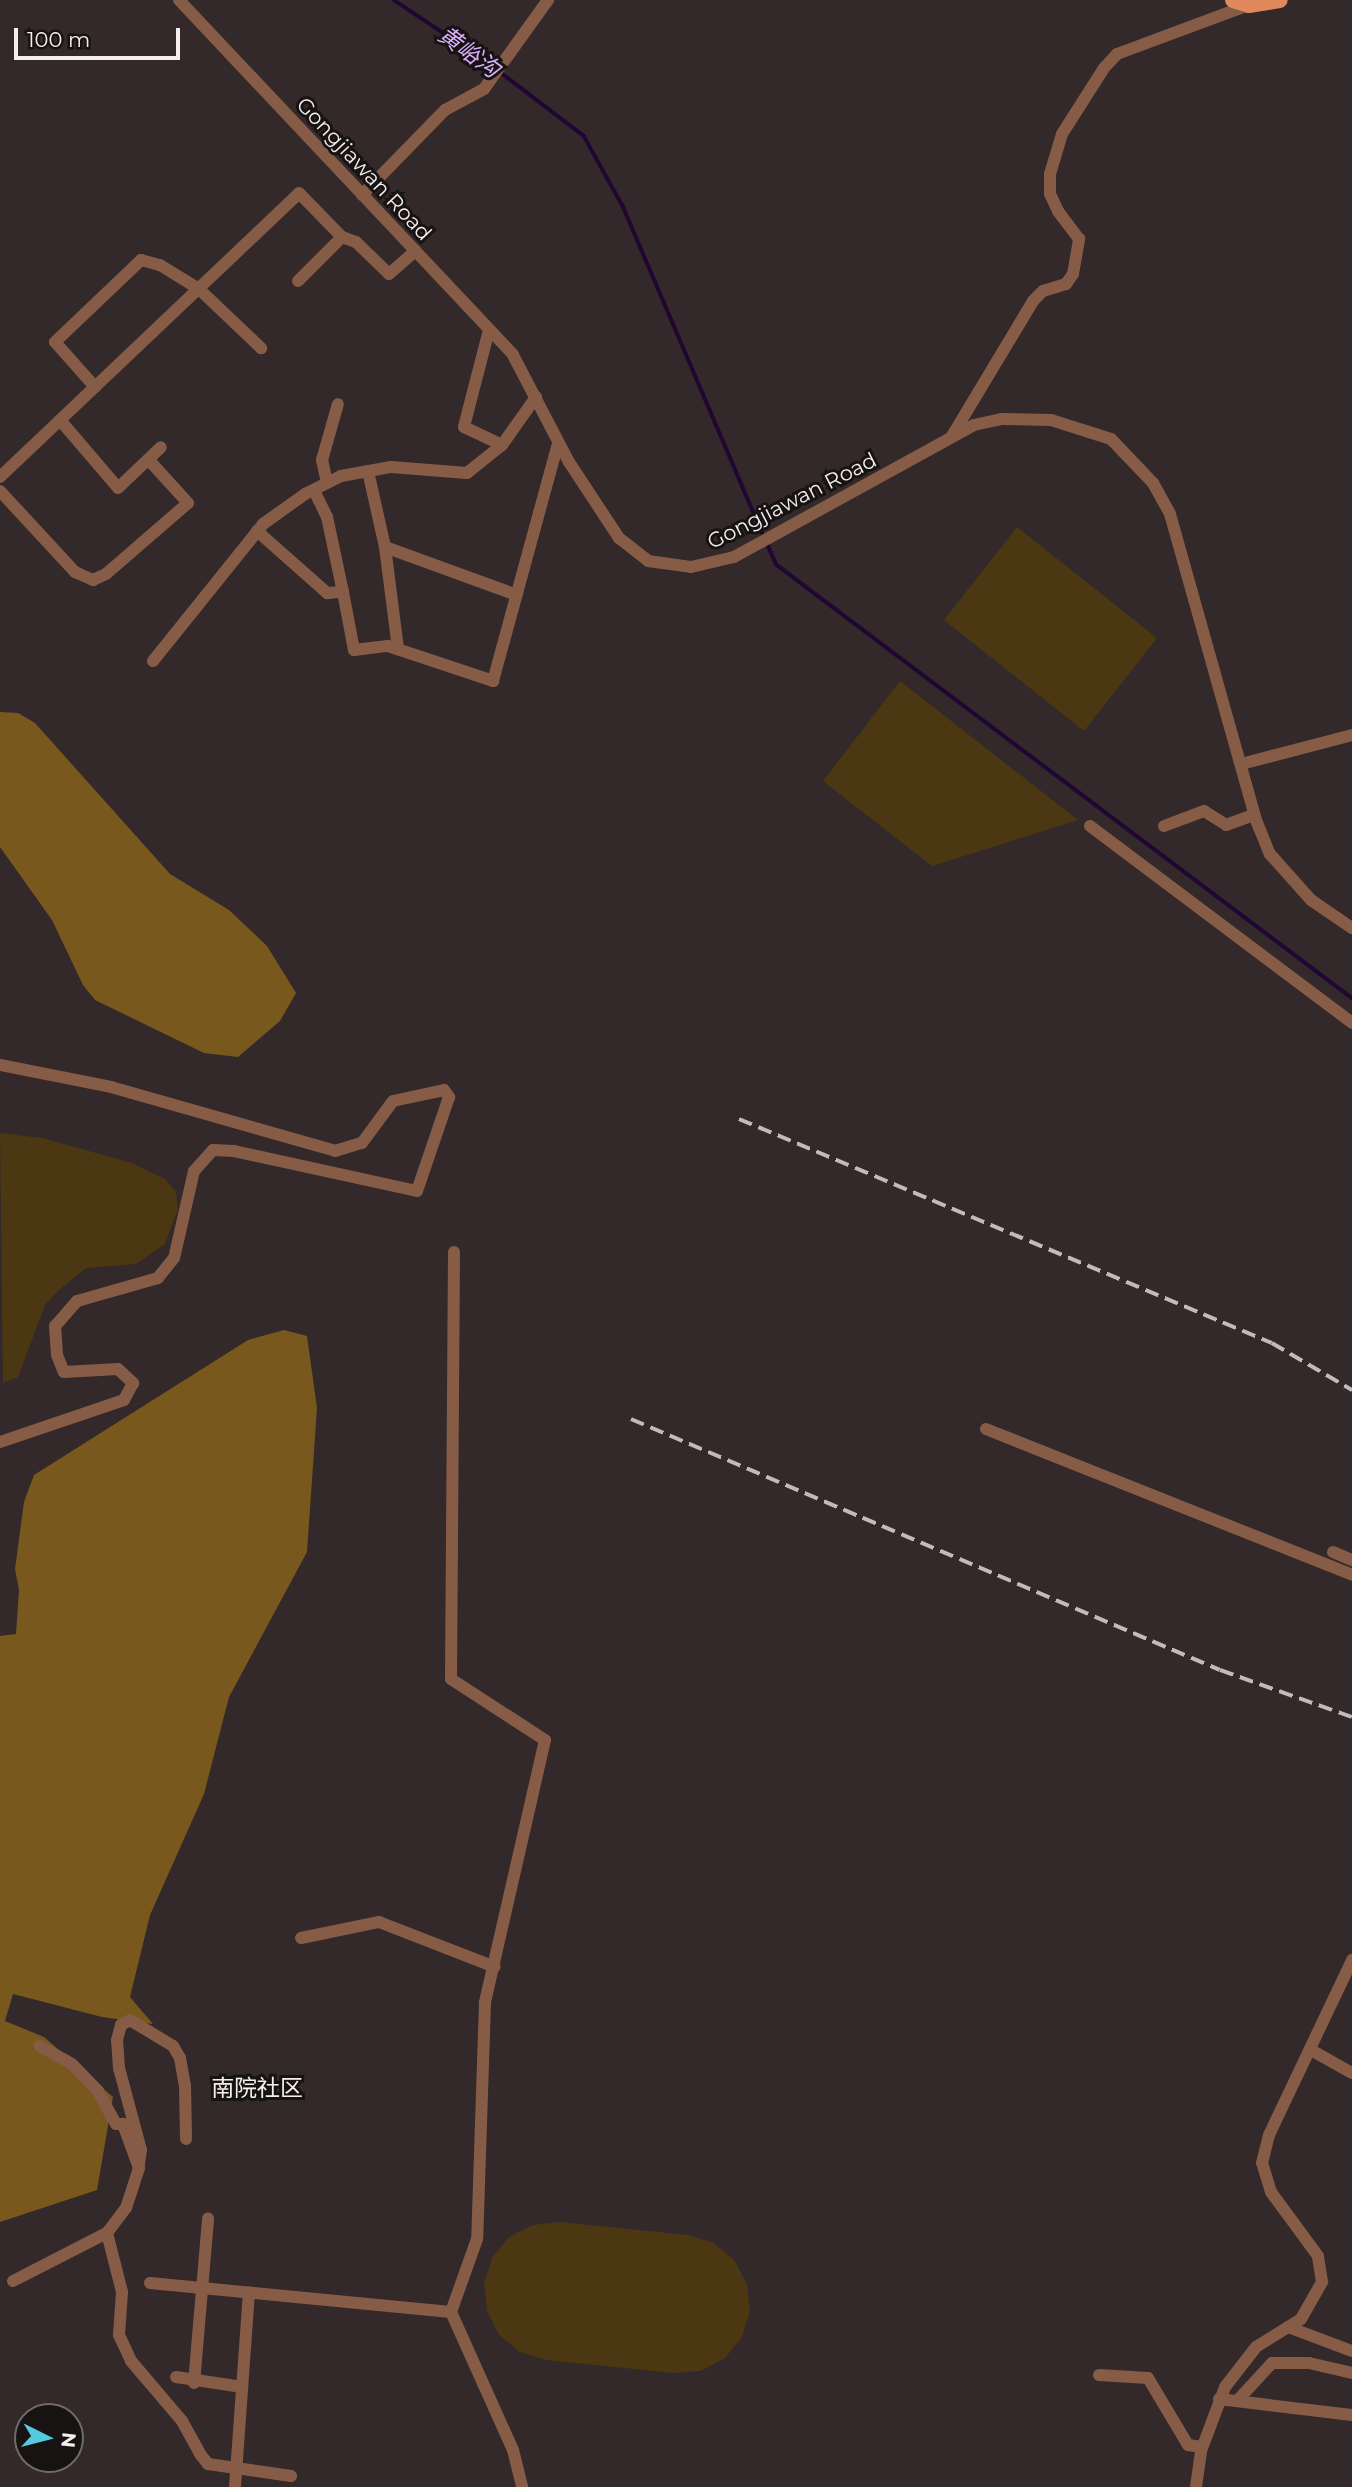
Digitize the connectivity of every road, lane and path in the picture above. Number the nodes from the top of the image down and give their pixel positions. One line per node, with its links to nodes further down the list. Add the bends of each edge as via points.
1 (179, 0): 6 (street, Gongjiawan Road)
2 (548, 0): 6 (street, via 484,89 445,110)
3 (1233, 0): 5 (main road)
4 (1280, 0): 5 (main road)
5 (1249, 5): 17 (street, via 1117,54 1104,68 1062,134 1050,174 1050,194 1079,239 1073,274 1066,284 1043,291 1033,300)
6 (362, 195): 8 (street, Gongjiawan Road)
7 (342, 237): 8 (street, via 356,242 389,274); 9 (street); 10 (street, via 299,193)
8 (415, 251): 11 (street, Gongjiawan Road)
9 (298, 281)
10 (199, 289): 12 (street); 13 (street); 13 (street, via 160,265 141,260 55,342)
11 (489, 330): 14 (street, Gongjiawan Road, via 513,355); 19 (street, via 464,427)
12 (261, 348)
13 (95, 387): 16 (street)
14 (536, 397): 18 (street, Gongjiawan Road); 19 (street)
15 (338, 404): 24 (street, via 323,460)
16 (60, 420): 21 (street, via 118,488); 23 (street)
17 (950, 439): 18 (street, Gongjiawan Road, via 752,547 712,565 669,566 648,561 619,538); 34 (street, Gongjiawan Road, via 974,425 1002,419 1051,420 1111,439 1133,458 1170,514)
18 (558, 443): 30 (street)
19 (502, 444): 22 (street, via 467,473 391,467)
20 (161, 447): 21 (street)
21 (148, 459): 26 (street, via 188,503 106,575 93,580 75,572)
22 (368, 471): 24 (street); 28 (street)
23 (0, 477)
24 (327, 483): 25 (street)
25 (314, 489): 27 (street); 29 (street, via 327,517)
26 (0, 491)
27 (257, 531): 29 (street, via 327,593); 32 (street)
28 (385, 547): 30 (street); 31 (street)
29 (343, 592): 31 (street, via 354,650)
30 (517, 595): 31 (street, via 493,681)
31 (398, 649)
32 (153, 661)
33 (1352, 735): 34 (street)
34 (1241, 764): 35 (street, Gongjiawan Road)
35 (1254, 815): 37 (street, via 1226,825 1204,811); 38 (street, Gongjiawan Road, via 1270,854 1311,900)
36 (1090, 826): 39 (street)
37 (1164, 826)
38 (1352, 928)
39 (1352, 1023)
40 (0, 1065): 43 (street, via 111,1087 335,1151 362,1143 393,1101 444,1090 449,1097 417,1191 213,1150 194,1171 174,1258 159,1278 77,1301 55,1326 57,1355 64,1372 118,1369 133,1383 124,1400)
41 (454, 1252): 49 (street, via 451,1679 545,1740)
42 (986, 1429): 46 (street)
43 (0, 1442)
44 (1333, 1552): 45 (street)
45 (1352, 1560)
46 (1352, 1575)
47 (301, 1938): 49 (street, via 379,1922)
48 (1352, 1960): 51 (street)
49 (495, 1967): 61 (street, via 484,2016 477,2239)
50 (40, 2046): 54 (street, via 72,2064 98,2091 116,2124 123,2124)
51 (1311, 2050): 52 (street); 62 (street, via 1269,2135 1262,2163 1265,2182 1311,2242 1323,2269 1312,2305)
52 (1352, 2073)
53 (186, 2139): 54 (street, via 180,2058 173,2046 130,2020 121,2025 117,2040 119,2068 141,2150)
54 (139, 2168): 56 (street, via 126,2208)
55 (208, 2219): 59 (street)
56 (107, 2233): 57 (street); 73 (street, via 121,2292 119,2335 131,2361 182,2421 208,2464)
57 (13, 2281)
58 (150, 2283): 59 (street)
59 (202, 2288): 60 (street); 67 (street)
60 (249, 2293): 61 (street); 68 (street)
61 (451, 2312): 76 (street, via 513,2450)
62 (1288, 2327): 63 (street); 69 (street, via 1256,2347)
63 (1352, 2351)
64 (1352, 2373): 70 (street, via 1309,2363 1272,2363)
65 (1099, 2375): 72 (street, via 1148,2378 1188,2445)
66 (176, 2377): 67 (street)
67 (194, 2383): 68 (street)
68 (243, 2387): 73 (street)
69 (1219, 2399): 70 (street); 72 (street)
70 (1237, 2401): 71 (street)
71 (1352, 2415)
72 (1202, 2446): 77 (street)
73 (237, 2468): 74 (street); 75 (street)
74 (291, 2476)
75 (235, 2487)
76 (522, 2487)
77 (1196, 2487)

